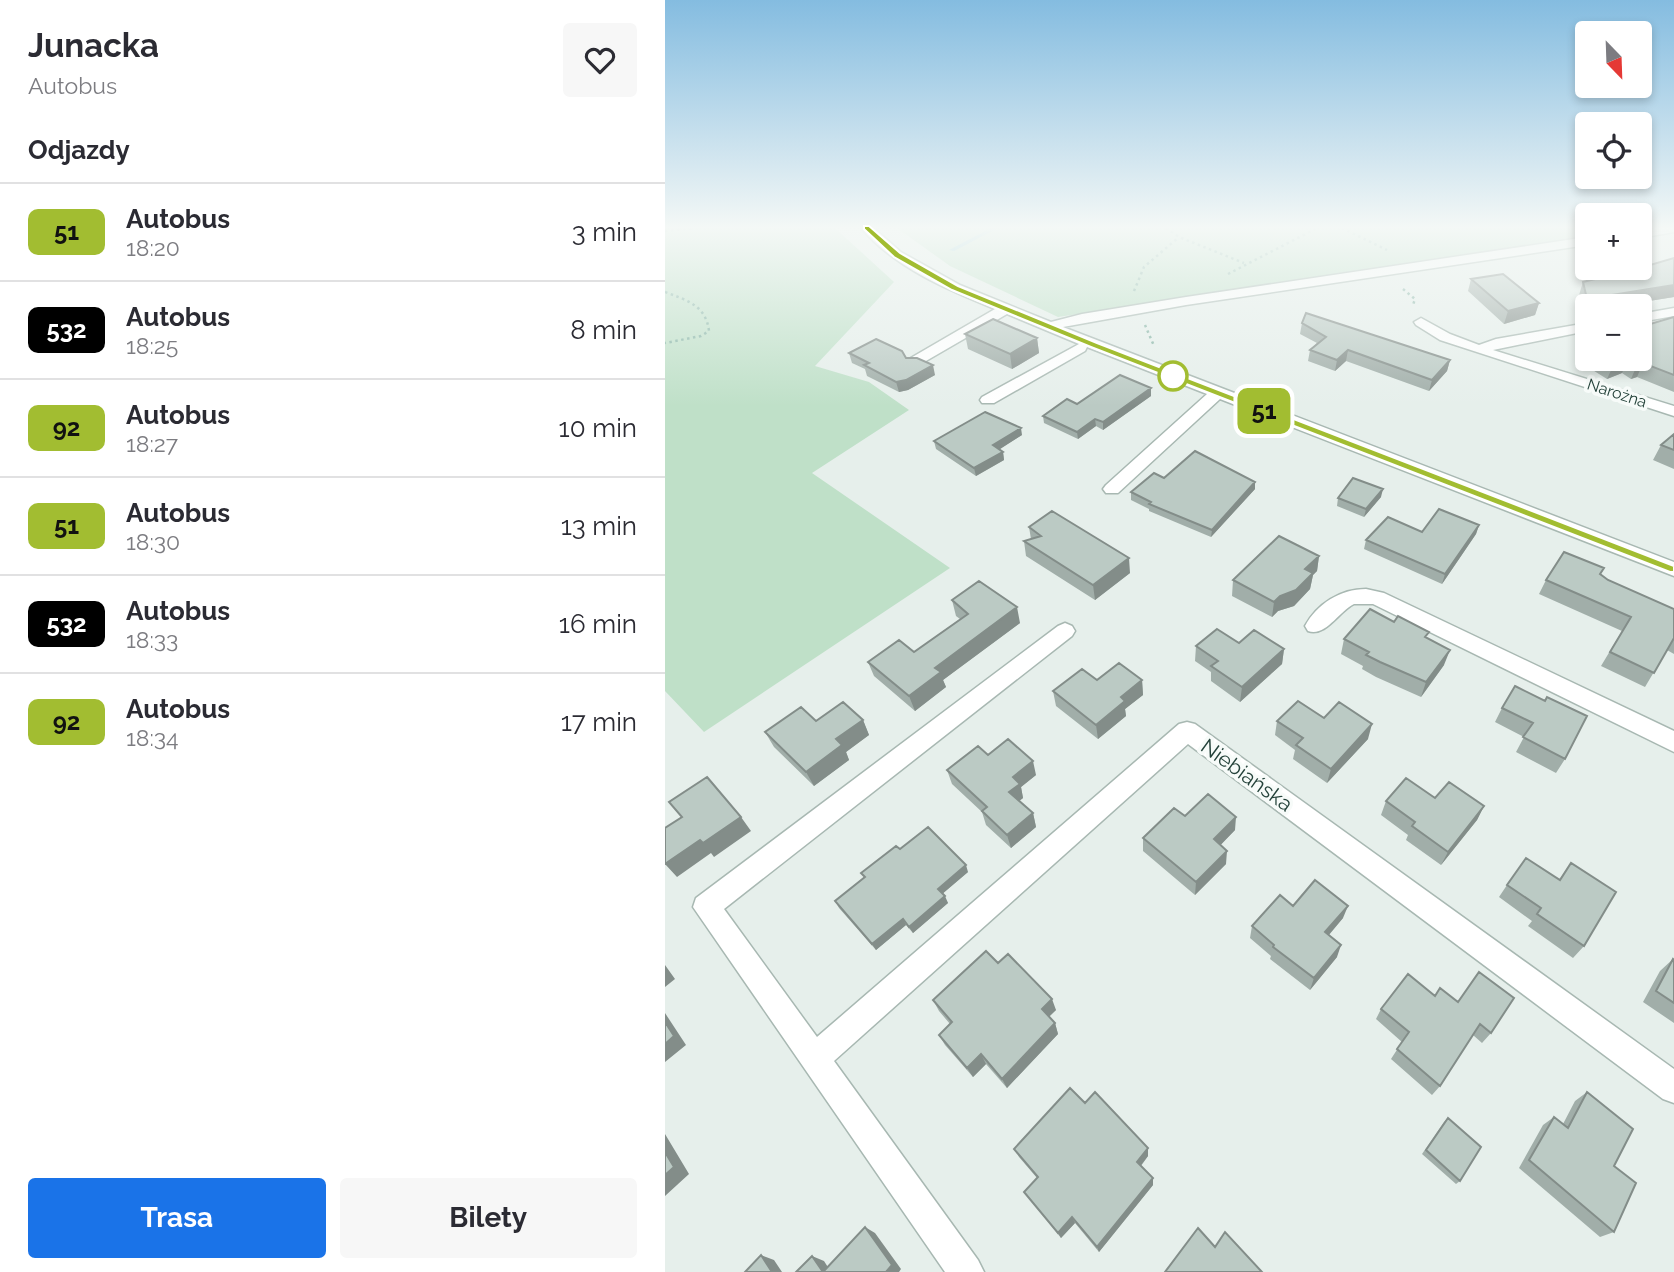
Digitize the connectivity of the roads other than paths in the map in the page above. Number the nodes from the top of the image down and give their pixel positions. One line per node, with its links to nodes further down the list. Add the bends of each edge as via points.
1 (957, 287): 3 (street)
2 (1279, 287): 7 (street)
3 (1006, 309): 7 (street); 11 (street)
4 (1674, 312): 5 (street)
5 (1652, 316)
6 (1421, 322): 10 (street, Narożna)
7 (1049, 327): 12 (street)
8 (1575, 329): 10 (street)
9 (1080, 348): 13 (street)
10 (1479, 350): 14 (street, Narożna)
11 (914, 362)
12 (1218, 393): 15 (street); 16 (street)
13 (988, 400)
14 (1674, 411)
15 (1112, 489)
16 (1674, 569)
17 (1315, 626): 19 (street, via 1342,599 1377,598)
18 (1065, 631): 20 (street, via 706,907)
19 (1674, 742)
20 (814, 1059): 21 (street, Niebiańska, via 1187,731); 22 (street)
21 (1674, 1088)
22 (966, 1272)

